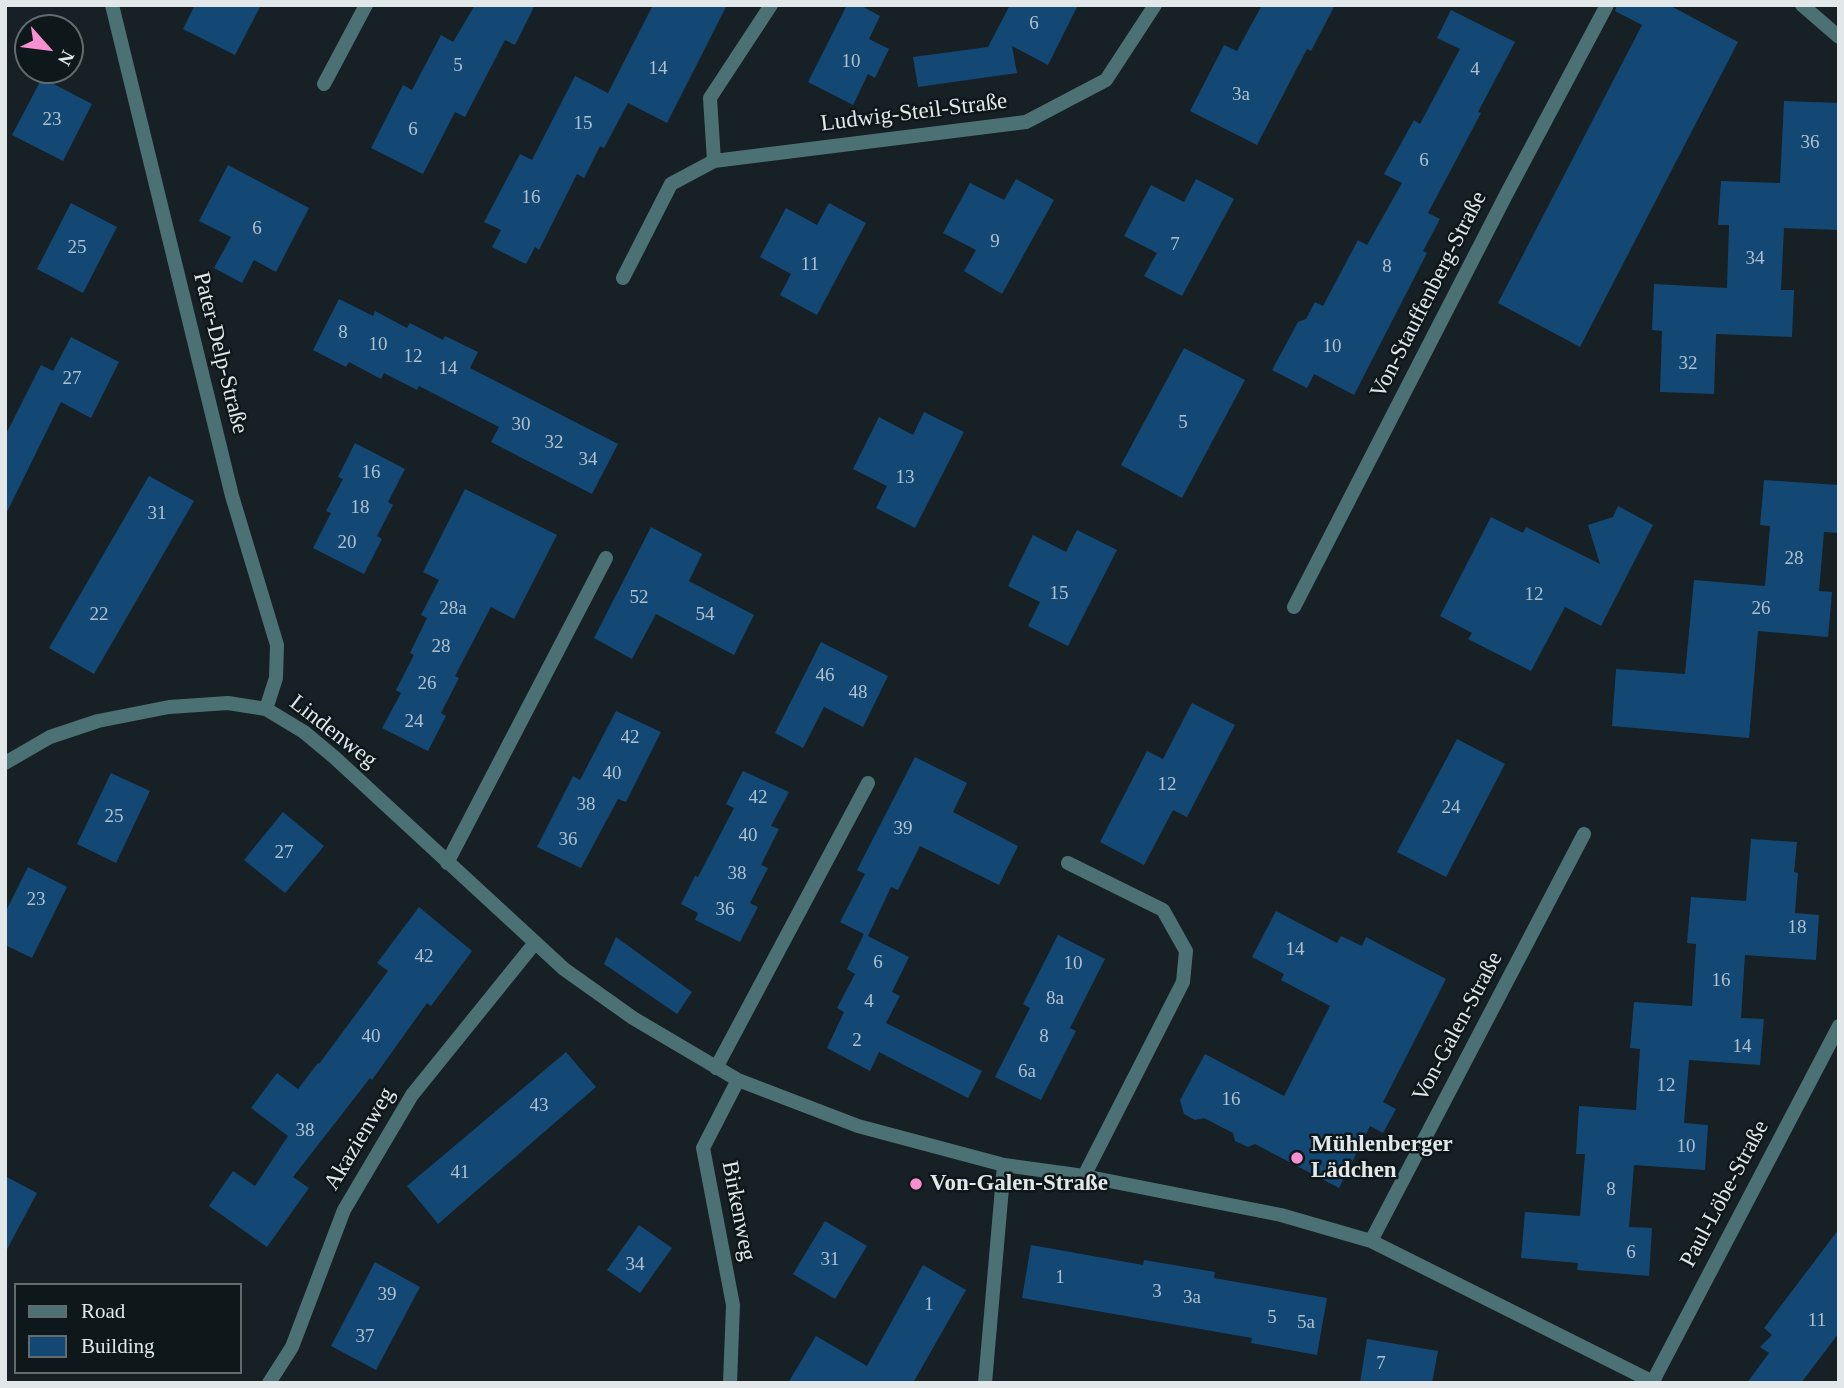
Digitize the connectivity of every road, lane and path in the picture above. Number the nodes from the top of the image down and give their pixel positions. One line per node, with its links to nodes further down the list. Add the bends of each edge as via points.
1 (112, 5): 13 (street, Pater-Delp-Straße, via 232,496 277,645 276,678)
2 (366, 5): 8 (street)
3 (771, 5): 9 (street, via 710,98)
4 (1155, 5): 9 (street, Ludwig-Steil-Straße, via 1106,80 1026,121)
5 (1608, 5): 12 (street, Von-Stauffenberg-Straße)
6 (1802, 5): 7 (street)
7 (1839, 37)
8 (324, 85)
9 (714, 162): 10 (street, Ludwig-Steil-Straße, via 671,184)
10 (623, 278)
11 (606, 558): 17 (street)
12 (1294, 607)
13 (266, 709): 14 (street, Lindenweg, via 228,704 169,707 98,720 50,737); 17 (street, Lindenweg, via 334,757)
14 (5, 762)
15 (868, 783): 21 (street)
16 (1584, 834): 25 (street, Von-Galen-Straße)
17 (447, 863): 19 (street, Lindenweg)
18 (1068, 863): 24 (street, via 1163,910 1186,951 1183,982)
19 (534, 944): 21 (street, via 633,1018); 27 (street, Akazienweg, via 412,1096 344,1210 292,1347)
20 (1839, 1026): 26 (street, Paul-Löbe-Straße)
21 (716, 1068): 22 (street)
22 (738, 1080): 23 (street, via 859,1126); 28 (street, Birkenweg, via 704,1148 733,1306)
23 (1004, 1165): 24 (street); 29 (street)
24 (1084, 1176): 25 (street, via 1281,1215)
25 (1371, 1241): 26 (street)
26 (1653, 1382)
27 (269, 1383)
28 (730, 1383)
29 (985, 1383)

